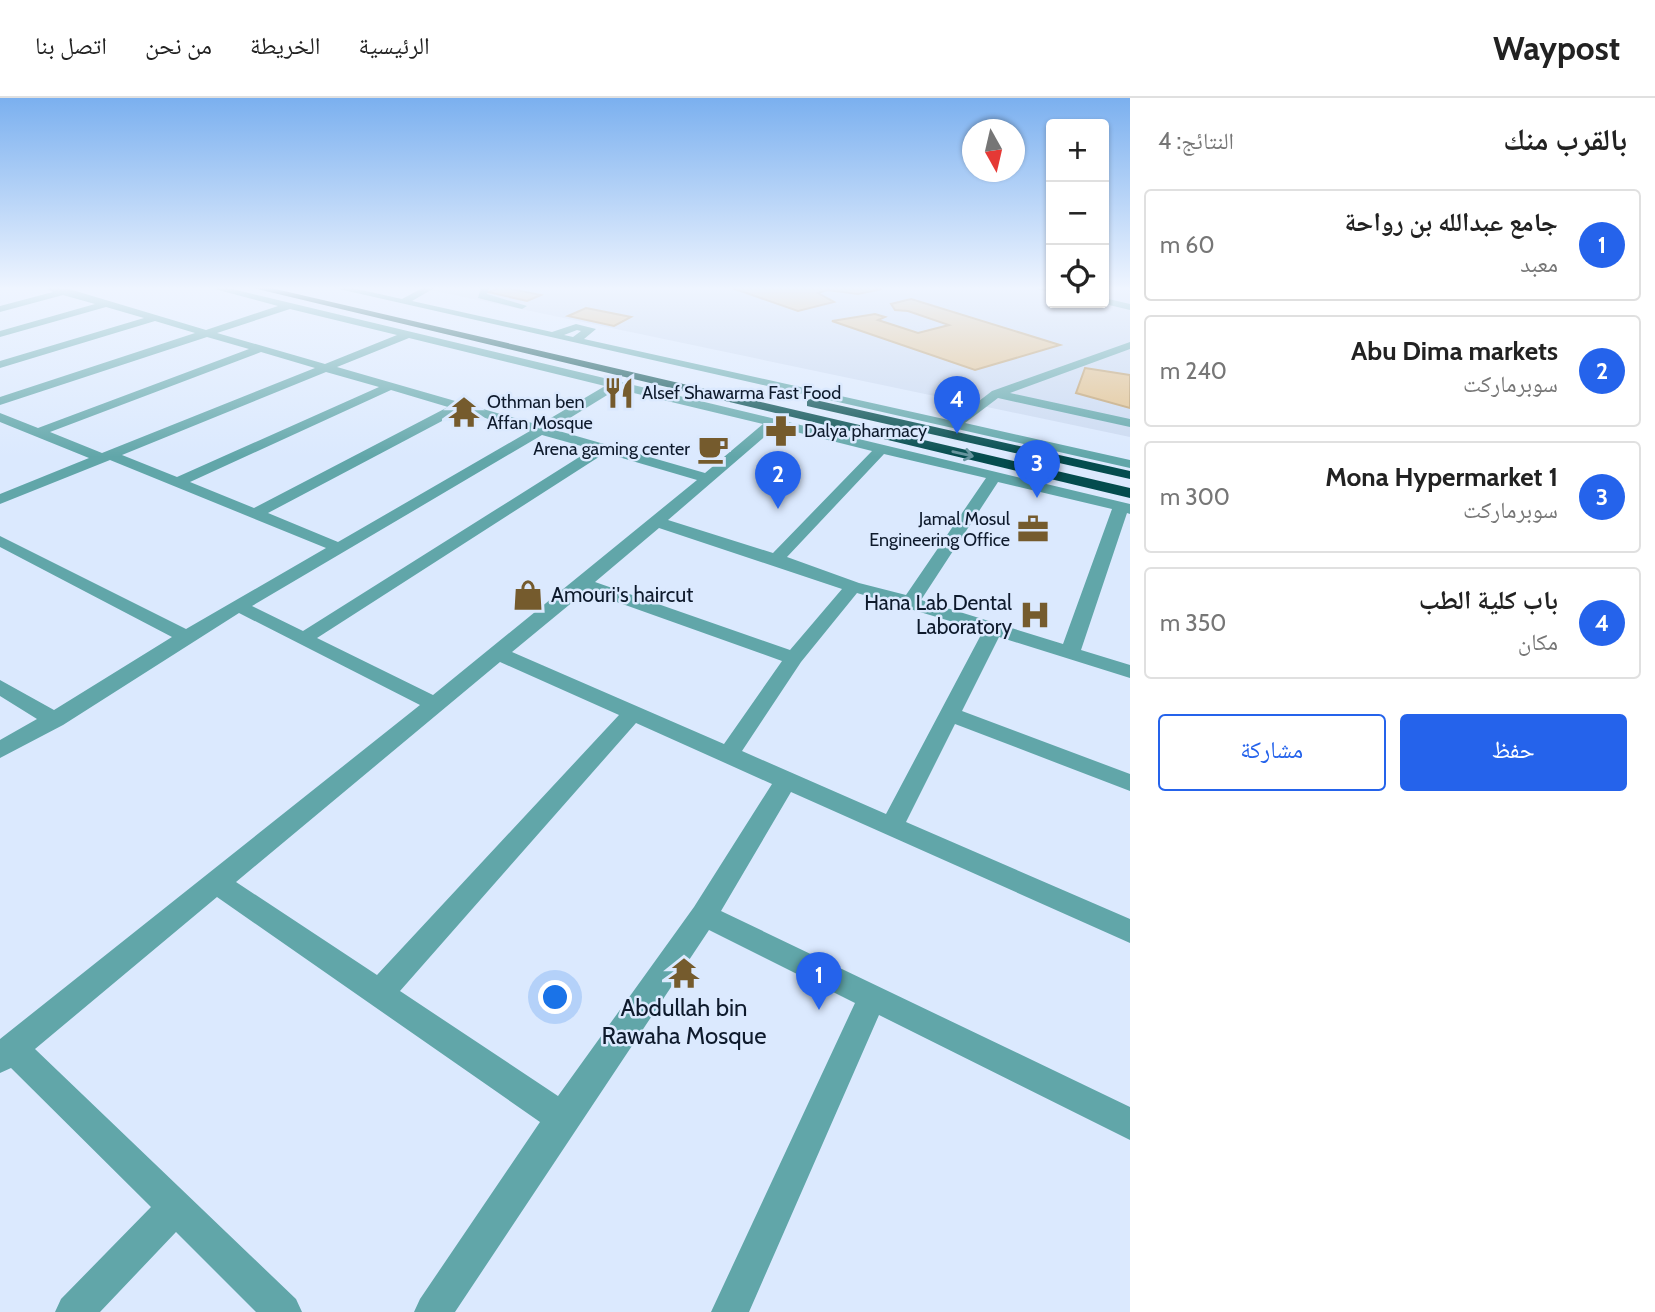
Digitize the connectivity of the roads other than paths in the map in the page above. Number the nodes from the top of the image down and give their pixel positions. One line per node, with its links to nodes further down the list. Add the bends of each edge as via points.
1 (70, 344): 11 (street)
2 (175, 344): 17 (street)
3 (244, 344): 10 (street)
4 (385, 344): 13 (street)
5 (448, 344): 14 (street)
6 (478, 344): 14 (highway)
7 (549, 344): 12 (highway)
8 (585, 344): 22 (street)
9 (1130, 345): 16 (street)
10 (262, 348): 13 (street); 25 (street)
11 (0, 365)
12 (646, 366): 14 (highway); 22 (highway)
13 (326, 367): 15 (street); 28 (street)
14 (622, 380): 20 (street); 24 (street); 34 (highway, one-way to 34)
15 (391, 386): 18 (street); 33 (street)
16 (996, 394): 21 (street); 23 (street)
17 (0, 401)
18 (460, 406): 24 (street); 37 (street)
19 (0, 417): 25 (street)
20 (774, 423): 27 (street); 32 (street)
21 (1130, 423)
22 (926, 424): 23 (street); 30 (highway)
23 (955, 425): 29 (street)
24 (542, 430): 26 (street); 40 (street)
25 (39, 432): 28 (street)
26 (603, 448): 32 (street); 48 (street)
27 (881, 449): 31 (street); 41 (street)
28 (106, 456): 33 (street); 35 (street)
29 (1130, 464)
30 (1130, 475)
31 (994, 477): 34 (street); 44 (street)
32 (710, 479): 38 (street)
33 (178, 482): 37 (street)
34 (1068, 486): 36 (street)
35 (0, 499)
36 (1127, 503): 50 (street)
37 (255, 514): 40 (street)
38 (657, 522): 41 (street); 42 (street)
39 (0, 541): 47 (street)
40 (340, 548): 45 (street)
41 (776, 559): 43 (street)
42 (583, 584): 49 (street); 51 (street)
43 (853, 587): 44 (street); 51 (street)
44 (911, 602): 46 (street)
45 (238, 606): 47 (street); 48 (street)
46 (993, 630): 50 (street); 56 (street)
47 (187, 637): 57 (street)
48 (303, 639): 54 (street)
49 (497, 653): 54 (street); 55 (street)
50 (1070, 653): 52 (street)
51 (794, 658): 59 (street)
52 (1130, 672)
53 (0, 687): 57 (street)
54 (432, 703): 63 (street)
55 (632, 714): 59 (street); 66 (street)
56 (952, 715): 61 (street); 62 (street)
57 (55, 720): 58 (street)
58 (0, 750)
59 (727, 756): 60 (street)
60 (786, 781): 62 (street); 64 (street)
61 (1130, 783)
62 (891, 828): 65 (street)
63 (216, 881): 66 (street); 68 (street)
64 (704, 915): 67 (street); 69 (street)
65 (1130, 931)
66 (380, 992): 69 (street)
67 (872, 998): 70 (street); 75 (street)
68 (6, 1053): 71 (street)
69 (562, 1118): 74 (street)
70 (1130, 1124)
71 (177, 1206): 72 (street); 73 (street)
72 (74, 1312)
73 (283, 1312)
74 (433, 1312)
75 (730, 1312)

